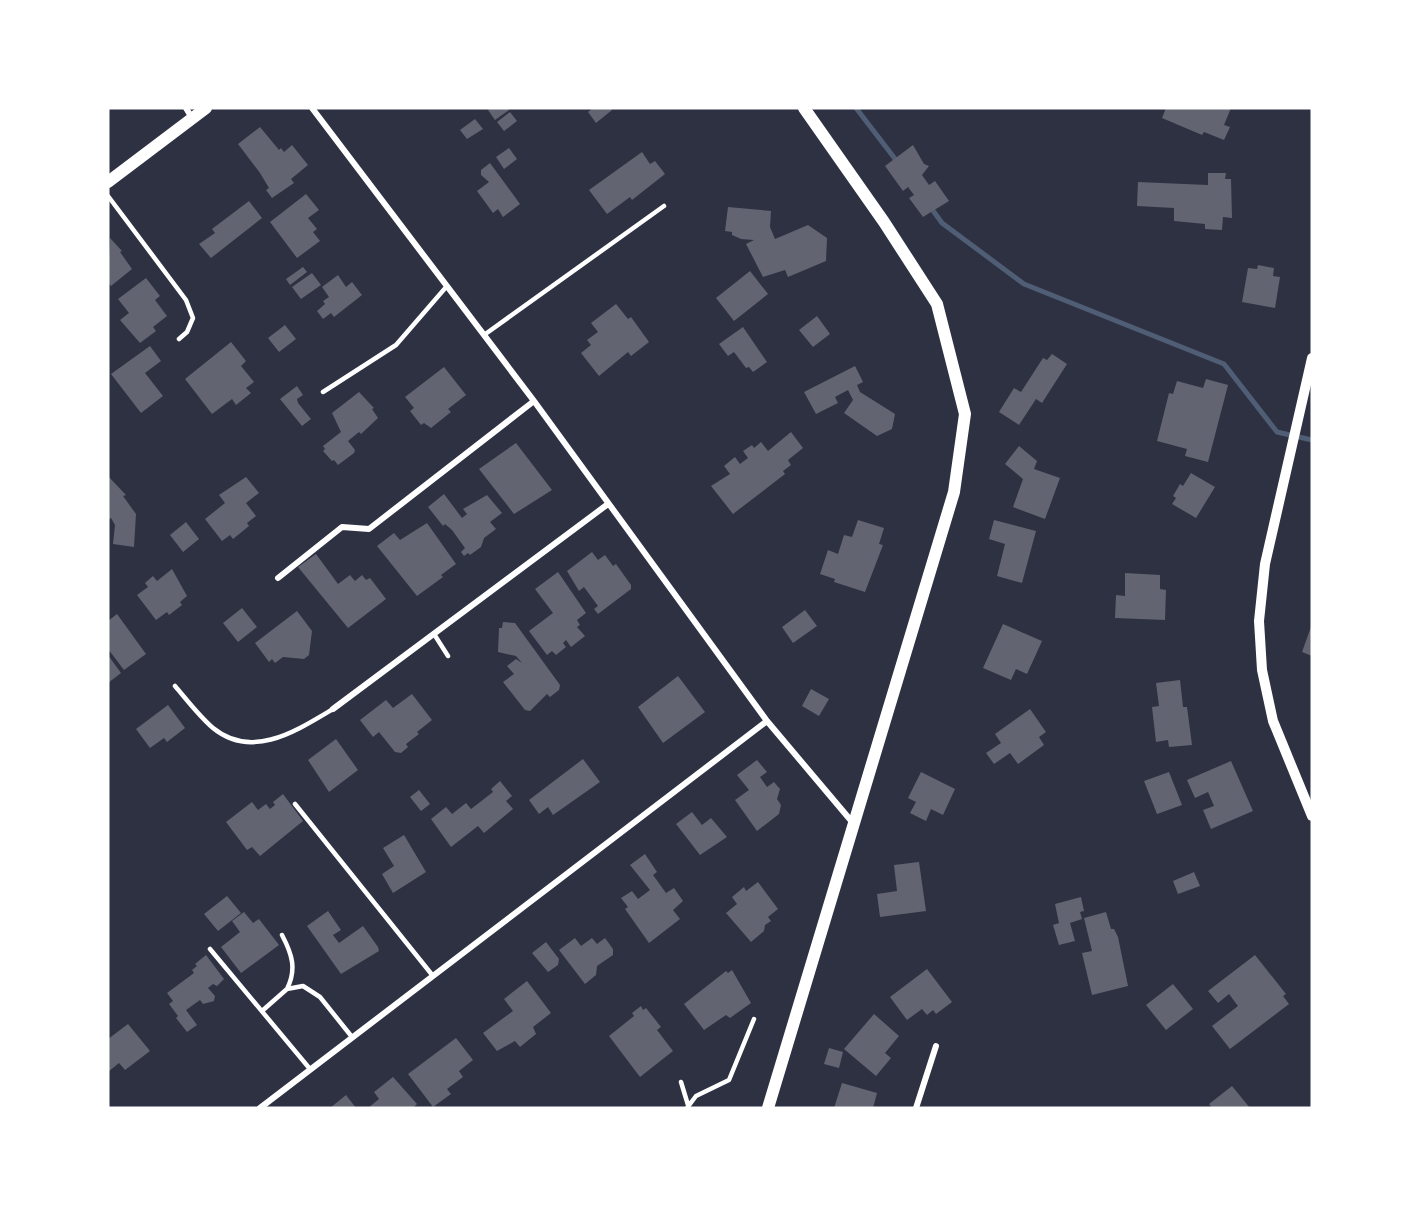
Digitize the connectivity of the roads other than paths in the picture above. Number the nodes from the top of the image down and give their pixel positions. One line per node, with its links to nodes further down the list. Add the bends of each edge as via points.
1 (206, 108): 4 (main road)
2 (312, 108): 8 (street)
3 (804, 108): 23 (main road, via 937,303 964,414 954,492)
4 (189, 113): 5 (main road)
5 (108, 182)
6 (108, 196): 10 (lane, via 186,300 193,318)
7 (664, 206): 9 (lane)
8 (447, 286): 9 (street); 12 (lane, via 396,345)
9 (484, 335): 13 (street)
10 (179, 339)
11 (1312, 358): 22 (street, via 1265,564 1259,621 1262,670 1273,721)
12 (323, 392)
13 (534, 401): 14 (street); 15 (street, via 369,529 342,527)
14 (608, 504): 16 (street); 20 (street)
15 (278, 578)
16 (434, 634): 17 (lane); 19 (street)
17 (448, 656)
18 (175, 686): 19 (lane, via 212,727 229,739 248,743 268,742 297,731)
19 (333, 710)
20 (767, 720): 23 (street); 26 (street)
21 (295, 804): 26 (lane)
22 (1312, 816)
23 (855, 825): 36 (main road)
24 (282, 935): 27 (lane, via 294,967)
25 (210, 949): 28 (lane)
26 (433, 975): 30 (street)
27 (287, 989): 28 (lane); 30 (lane, via 303,986 320,997)
28 (262, 1011): 32 (lane)
29 (754, 1019): 34 (lane, via 729,1080 696,1096)
30 (352, 1037): 32 (street)
31 (936, 1046): 37 (street)
32 (310, 1070): 35 (street)
33 (681, 1082): 34 (lane)
34 (687, 1107)
35 (260, 1108)
36 (768, 1108)
37 (916, 1108)

